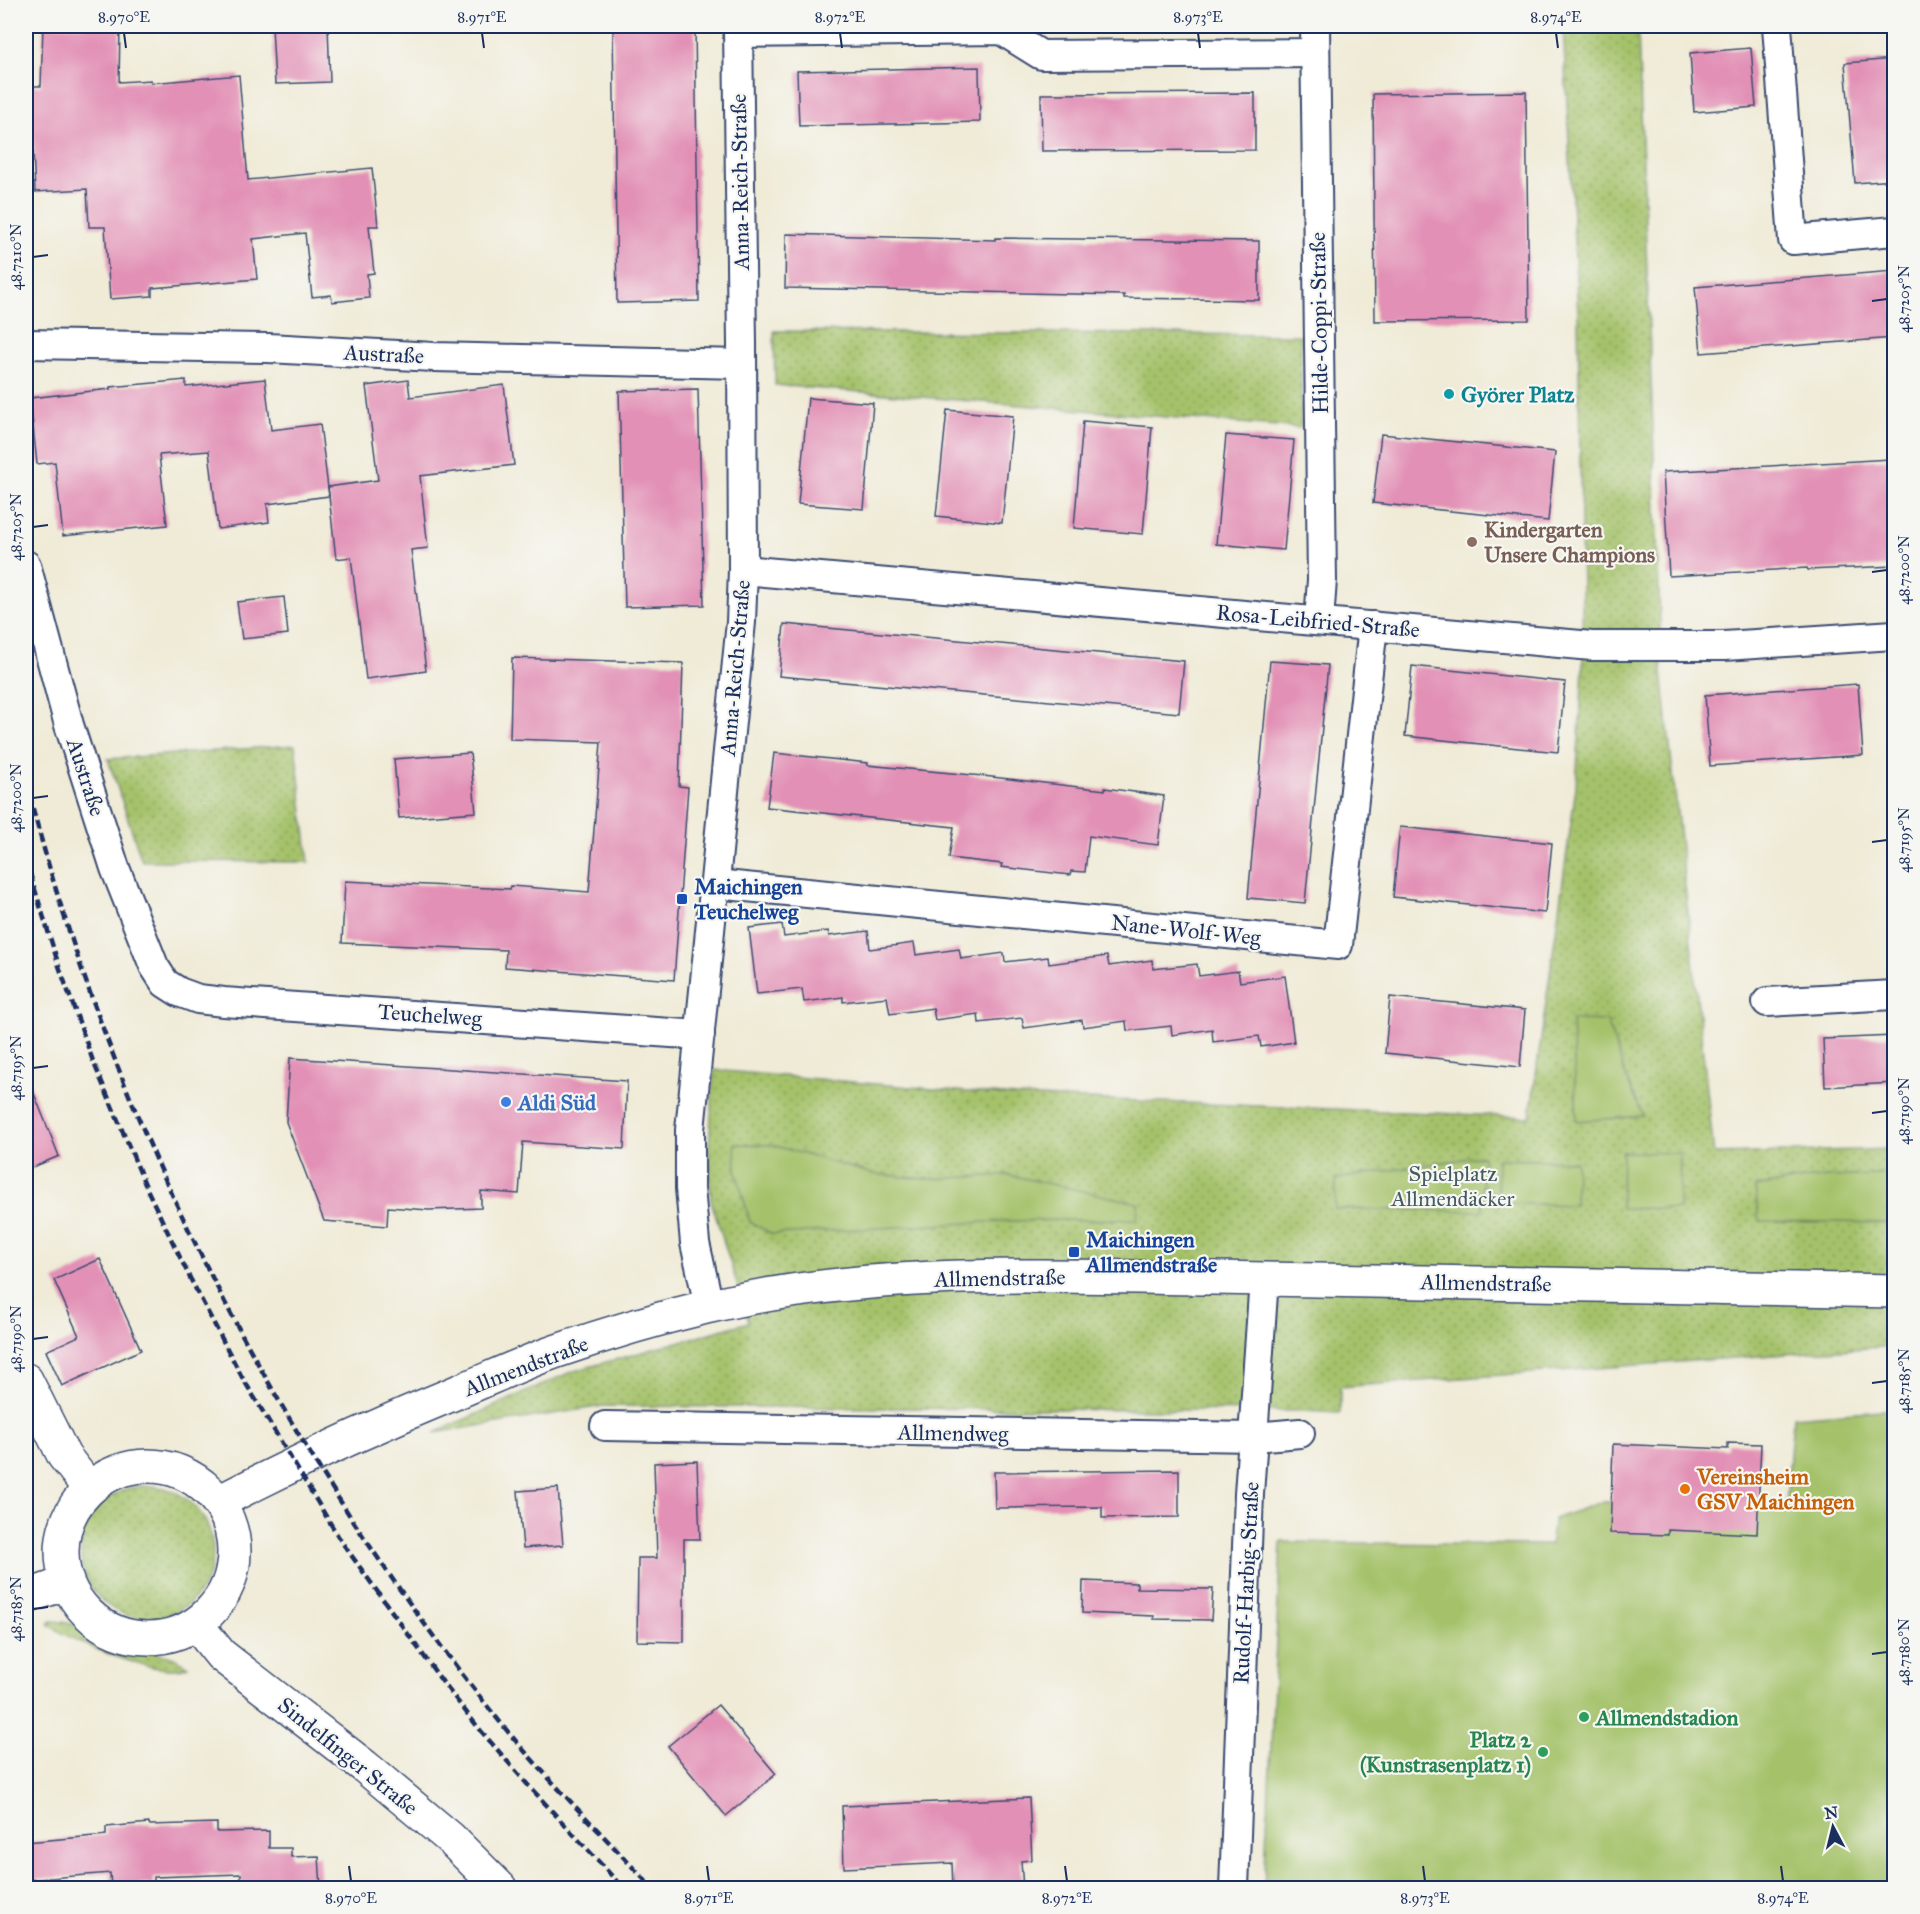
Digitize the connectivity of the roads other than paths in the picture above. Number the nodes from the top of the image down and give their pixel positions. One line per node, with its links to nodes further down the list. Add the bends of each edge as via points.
1 (1777, 26): 4 (street, via 1793,240)
2 (738, 29): 3 (street, via 1001,30 1041,55); 6 (street, Anna-Reich-Straße)
3 (1315, 39): 9 (street, Hilde-Coppi-Straße, via 1322,580)
4 (1894, 231)
5 (26, 344): 6 (street, Austraße)
6 (742, 364): 8 (street, Anna-Reich-Straße)
7 (26, 565): 13 (street, Austraße, via 69,725 115,868 154,966)
8 (743, 570): 9 (street, Rosa-Leibfried-Straße); 12 (street, Anna-Reich-Straße)
9 (1319, 621): 10 (street, Rosa-Leibfried-Straße)
10 (1373, 626): 11 (street, Rosa-Leibfried-Straße, via 1632,647 1724,646); 12 (street, Nane-Wolf-Weg, via 1338,945)
11 (1894, 635)
12 (715, 884): 16 (street, Anna-Reich-Straße)
13 (165, 983): 16 (street, Teuchelweg, via 198,999 224,1002)
14 (1894, 995): 15 (street)
15 (1767, 1002)
16 (700, 1035): 19 (street, Anna-Reich-Straße, via 690,1130 690,1188 695,1243)
17 (1264, 1279): 18 (main road, Allmendstraße); 19 (main road, Allmendstraße, via 948,1278 867,1282); 23 (street, Rudolf-Harbig-Straße)
18 (1894, 1291)
19 (710, 1306): 25 (main road, Allmendstraße, via 554,1352 378,1425)
20 (26, 1380): 24 (main road, via 64,1456)
21 (605, 1426): 23 (street, Allmendweg)
22 (1300, 1433): 23 (street, Allmendweg)
23 (1254, 1437): 30 (street, Rudolf-Harbig-Straße)
24 (89, 1488): 25 (main road, via 109,1474 132,1466 157,1466 181,1472 202,1484); 26 (main road, via 75,1504 61,1542)
25 (219, 1502): 28 (main road, via 230,1523 233,1568 226,1590)
26 (66, 1583): 27 (main road); 28 (main road, via 79,1606 98,1623 121,1635 146,1639 172,1635)
27 (26, 1597)
28 (196, 1624): 29 (main road, Sindelfinger Straße, via 221,1655 441,1830)
29 (500, 1888)
30 (1234, 1888)

